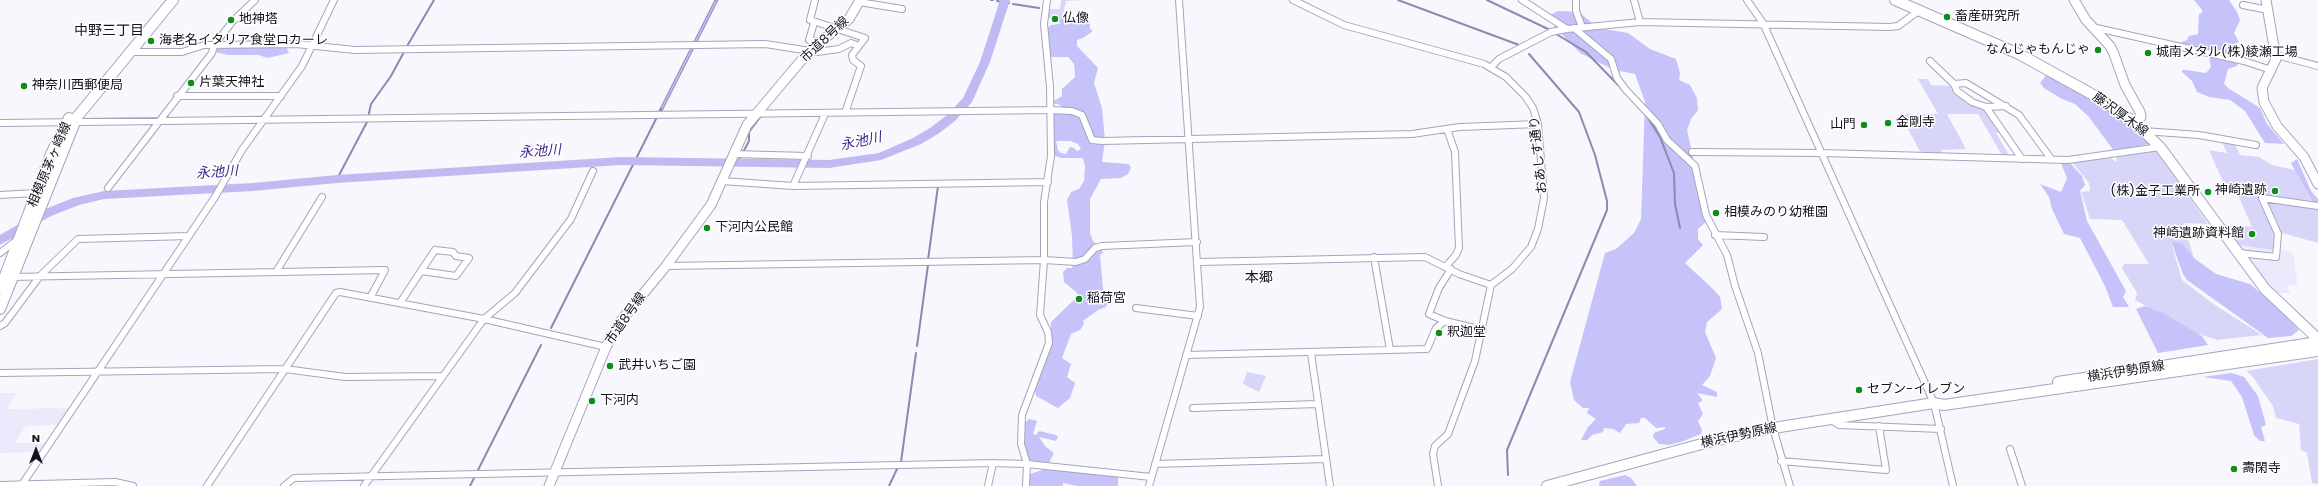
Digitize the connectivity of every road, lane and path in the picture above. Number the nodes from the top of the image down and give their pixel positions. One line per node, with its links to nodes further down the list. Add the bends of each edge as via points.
1 (166, 0): 51 (main road, 相模原茅ヶ崎線, via 79,103)
2 (173, 0): 34 (main road, 相模原茅ヶ崎線)
3 (255, 0): 30 (street, via 234,19)
4 (334, 0): 31 (street)
5 (815, 0): 22 (street, via 810,14 810,20)
6 (1046, 0): 45 (street, via 1044,24)
7 (1179, 0): 57 (street)
8 (1294, 0): 38 (street, おあしす通り, via 1344,25)
9 (1522, 0): 28 (street)
10 (1576, 0): 24 (street, via 1576,11)
11 (1634, 0): 21 (street)
12 (1747, 0): 23 (street)
13 (1895, 0): 19 (main road, 藤沢厚木線)
14 (2074, 0): 25 (street)
15 (2266, 0): 20 (street)
16 (860, 1): 18 (street); 27 (street, 市道8号線)
17 (2243, 6): 20 (street)
18 (902, 9)
19 (1920, 10): 23 (street, via 1895,27); 52 (main road, 藤沢厚木線, via 2021,55 2097,97)
20 (2268, 10): 35 (street)
21 (1640, 22): 23 (street); 24 (street)
22 (814, 23): 27 (street); 29 (street, via 809,40)
23 (1763, 23): 61 (street)
24 (1582, 27): 26 (street)
25 (2092, 27): 39 (street, via 2244,61); 52 (street, via 2110,46 2125,85 2140,112 2141,117)
26 (1574, 28): 28 (street); 77 (street, via 1611,59 1617,78 1626,90 1658,124 1667,140 1695,166 1706,215)
27 (839, 29): 29 (street, 市道8号線); 32 (street, via 865,38)
28 (1567, 29): 38 (street, via 1551,32 1498,59)
29 (819, 42): 33 (street, 市道8号線)
30 (214, 45): 31 (street); 34 (street, via 204,45 182,52); 41 (street, via 212,52)
31 (312, 46): 33 (street, via 355,50 765,44); 42 (street, via 302,66)
32 (859, 46): 33 (street, via 851,43 839,49); 48 (street, via 851,58 861,66)
33 (814, 51): 46 (street, 市道8号線)
34 (129, 52): 51 (main road, 相模原茅ヶ崎線)
35 (2276, 55): 37 (street); 39 (street)
36 (1930, 61): 40 (street)
37 (2318, 66)
38 (1491, 67): 54 (street, おあしす通り, via 1516,85 1533,108)
39 (2270, 70): 69 (street, via 2262,88 2264,102 2277,126 2304,157)
40 (1954, 84): 43 (street, via 1966,83); 44 (street, via 1957,91 1972,102)
41 (177, 96): 42 (street); 50 (street)
42 (280, 96): 49 (street)
43 (2006, 106): 44 (street); 65 (street, via 2019,115)
44 (1986, 107): 64 (street)
45 (1050, 110): 48 (street); 57 (street, via 1078,113 1084,118 1092,140); 68 (street)
46 (761, 113): 47 (street); 49 (street); 62 (street, 市道8号線, via 747,125)
47 (825, 114): 48 (street); 63 (street)
48 (845, 114)
49 (264, 119): 50 (street); 78 (street)
50 (159, 120): 51 (street); 71 (street)
51 (71, 121): 53 (street); 72 (main road, 相模原茅ヶ崎線, via 51,154); 76 (main road, 相模原茅ヶ崎線)
52 (2134, 122): 56 (main road, 藤沢厚木線)
53 (0, 123)
54 (1538, 124): 55 (street); 94 (street, おあしす通り, via 1544,198 1538,229 1525,256 1500,280)
55 (1447, 129): 57 (street, via 1412,134); 88 (street, via 1455,152 1459,248)
56 (2144, 131): 58 (street, via 2199,135); 59 (main road, 藤沢厚木線)
57 (1189, 140): 81 (street)
58 (2256, 145)
59 (2160, 147): 65 (street); 83 (main road, 藤沢厚木線)
60 (1692, 152): 61 (street)
61 (1822, 153): 64 (street); 115 (street)
62 (737, 155): 63 (street); 67 (street, 市道8号線, via 728,167)
63 (808, 156): 70 (street)
64 (2022, 159): 65 (street)
65 (2052, 160)
66 (594, 171): 101 (street, via 571,219 515,293)
67 (722, 182): 70 (street); 87 (street, 市道8号線, via 711,205)
68 (1048, 182): 70 (street); 85 (street, via 1044,202)
69 (2318, 184)
70 (793, 186)
71 (108, 188)
72 (36, 193): 73 (street); 76 (main road, 相模原茅ヶ崎線)
73 (0, 195)
74 (322, 197): 90 (street)
75 (2318, 206): 83 (street, via 2262,198 2278,234 2276,258)
76 (32, 224): 79 (main road, 相模原茅ヶ崎線); 93 (main road, 相模原茅ヶ崎線)
77 (1715, 235): 80 (street); 120 (street, via 1727,255 1754,339)
78 (189, 236): 91 (street); 92 (street, via 78,239)
79 (20, 237): 82 (street); 93 (main road, 相模原茅ヶ崎線)
80 (1764, 237)
81 (1197, 242): 85 (street, via 1102,246 1095,248 1085,259 1076,262); 86 (street)
82 (0, 253)
83 (2237, 253): 105 (main road, 藤沢厚木線, via 2265,289)
84 (1374, 257): 86 (street); 88 (street, via 1425,257); 107 (street)
85 (1044, 260): 87 (street); 126 (street, via 1040,315 1048,332 1049,343 1022,415 1021,444)
86 (1198, 262): 100 (street)
87 (666, 266): 106 (street, 市道8号線, via 632,306)
88 (1448, 268): 94 (street); 102 (street, via 1429,314)
89 (420, 271): 89 (street, via 435,250 453,252 456,256 469,258 456,276); 97 (street)
90 (276, 272): 91 (street); 96 (street, via 386,270)
91 (163, 274): 92 (street); 112 (street)
92 (40, 276): 93 (street); 103 (street, via 5,323)
93 (5, 277): 95 (main road, 相模原茅ヶ崎線); 99 (main road, 相模原茅ヶ崎線)
94 (1491, 285): 104 (street)
95 (0, 289)
96 (370, 298): 97 (street); 111 (street, via 336,293)
97 (400, 303): 101 (street)
98 (1136, 308): 100 (street)
99 (0, 309)
100 (1198, 316): 110 (street)
101 (484, 319): 106 (street); 114 (street)
102 (1445, 322): 104 (street); 107 (street, via 1436,328 1426,348)
103 (0, 326)
104 (1483, 330): 142 (street, via 1475,361 1448,434 1435,446 1433,454)
105 (2318, 340): 115 (main road, 横浜伊勢原線, via 1940,399)
106 (606, 347): 128 (street, 市道8号線)
107 (1390, 350): 109 (street)
108 (2318, 351): 115 (main road, 横浜伊勢原線, via 1974,401 1944,405)
109 (1311, 353): 110 (street); 116 (street)
110 (1186, 355): 127 (street)
111 (285, 369): 112 (street); 114 (street, via 345,377); 134 (street)
112 (98, 372): 113 (street); 132 (street)
113 (0, 373)
114 (442, 376): 130 (street)
115 (1934, 403): 118 (main road, 横浜伊勢原線); 121 (street)
116 (1318, 404): 117 (street); 123 (street)
117 (1193, 408)
118 (1830, 419): 119 (street, via 1838,425); 120 (main road, 横浜伊勢原線)
119 (1879, 426): 121 (street); 124 (street, via 1886,470)
120 (1772, 428): 124 (street); 143 (main road, 横浜伊勢原線, via 1709,442)
121 (1941, 429): 145 (street)
122 (2010, 449): 146 (street)
123 (1326, 459): 127 (street); 141 (street)
124 (1781, 461): 144 (street)
125 (993, 464): 126 (street); 128 (street); 138 (street)
126 (1027, 464): 129 (street); 139 (street)
127 (1155, 464): 129 (street)
128 (555, 472): 130 (street); 137 (street, 市道8号線)
129 (1151, 477): 140 (street)
130 (368, 478): 135 (street, via 294,478); 136 (street)
131 (0, 484): 132 (street)
132 (22, 485): 133 (street, via 115,482)
133 (133, 486)
134 (207, 486)
135 (284, 486)
136 (364, 486)
137 (549, 486)
138 (988, 486)
139 (1026, 486)
140 (1149, 486)
141 (1330, 486)
142 (1438, 486)
143 (1549, 486)
144 (1790, 486)
145 (1953, 486)
146 (2022, 486)

